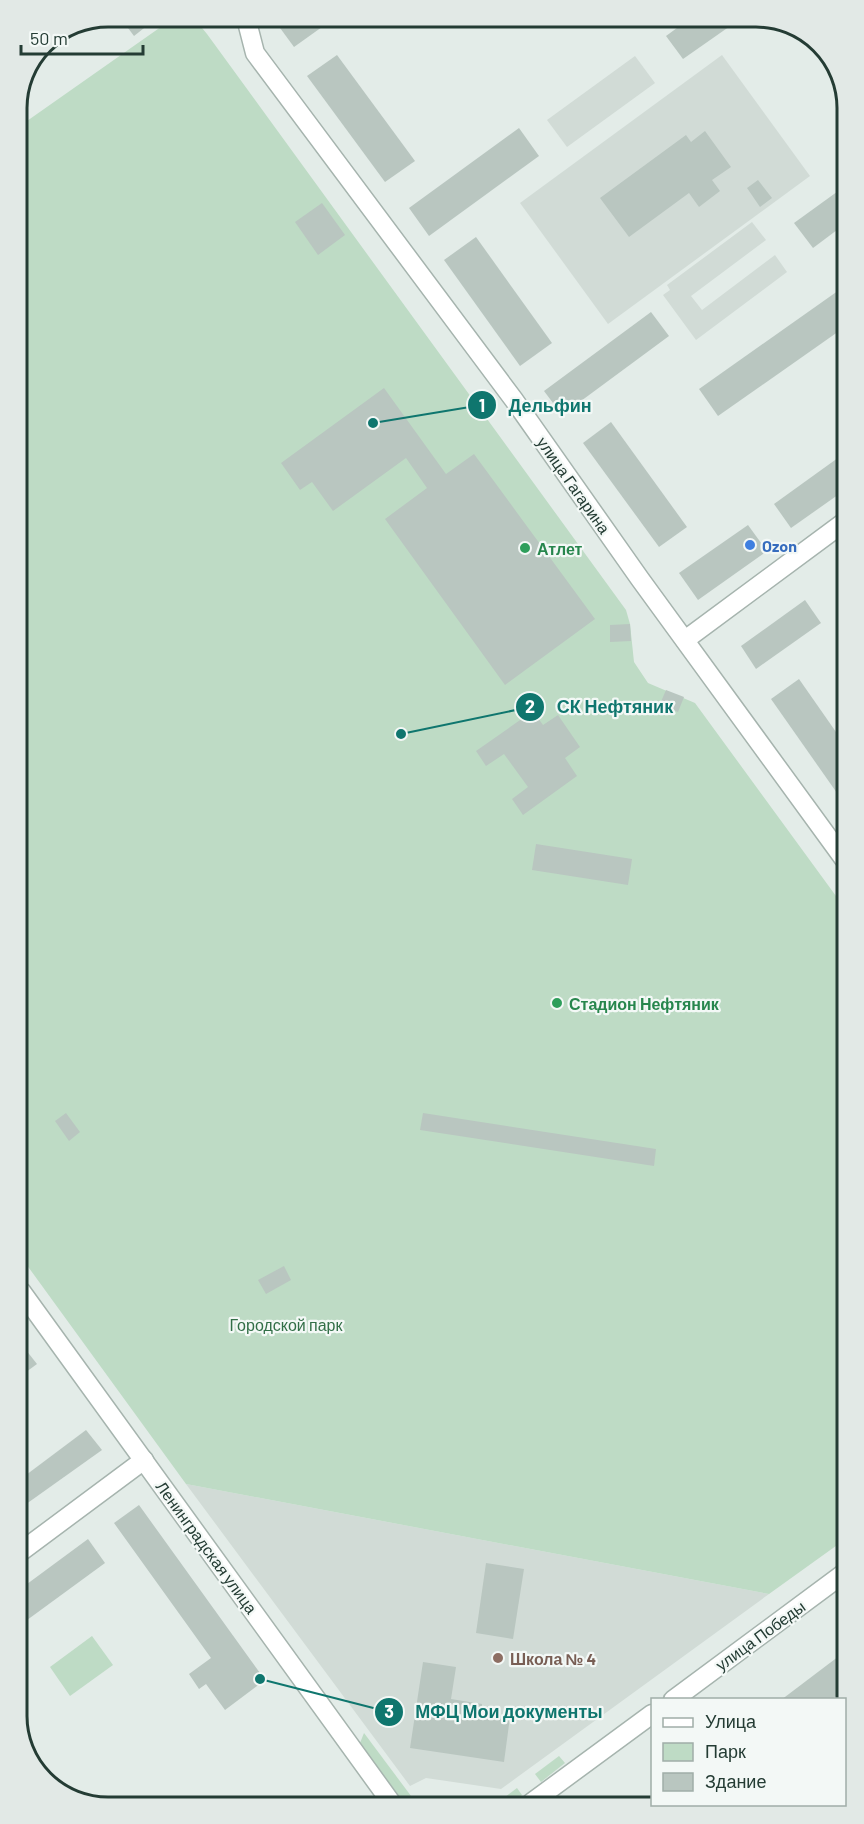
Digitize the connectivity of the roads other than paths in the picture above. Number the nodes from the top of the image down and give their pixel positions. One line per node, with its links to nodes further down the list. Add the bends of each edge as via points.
1 (250, 27): 3 (street, улица Гагарина, via 255,53 514,400)
2 (837, 528): 3 (street)
3 (685, 640): 4 (street, улица Гагарина)
4 (837, 849)
5 (28, 1312): 6 (street, Ленинградская улица)
6 (144, 1460): 7 (street); 11 (street, Ленинградская улица)
7 (27, 1546)
8 (837, 1578): 9 (street, улица Победы)
9 (676, 1698)
10 (651, 1715): 12 (street)
11 (388, 1797)
12 (539, 1797)

